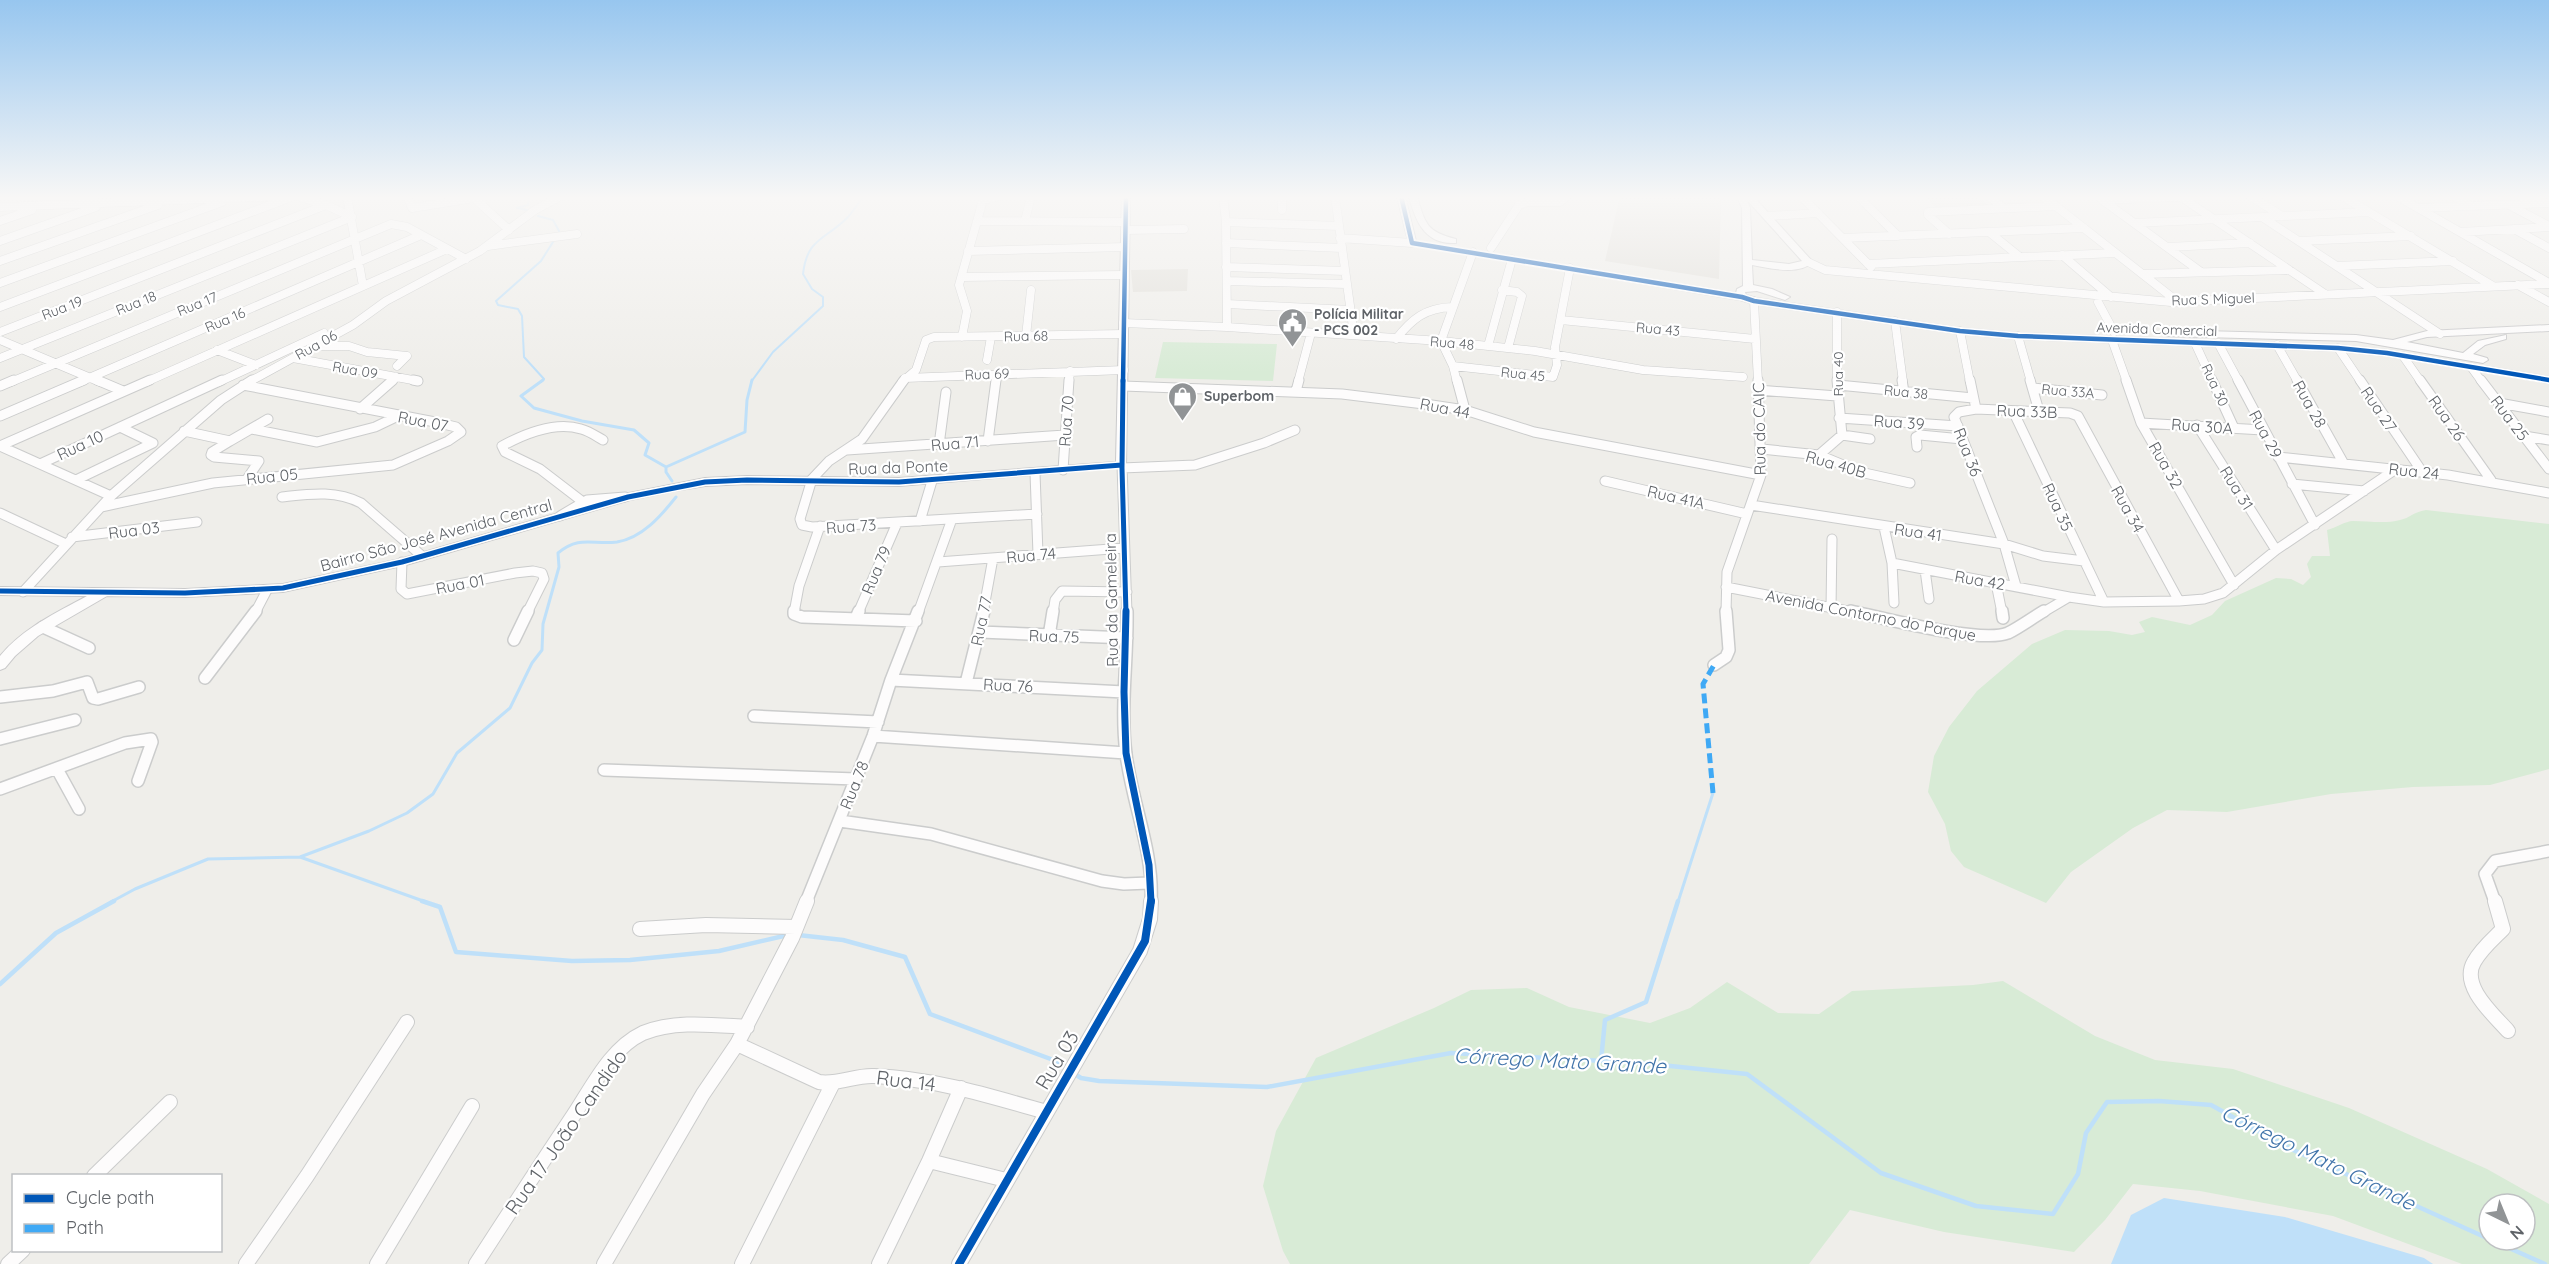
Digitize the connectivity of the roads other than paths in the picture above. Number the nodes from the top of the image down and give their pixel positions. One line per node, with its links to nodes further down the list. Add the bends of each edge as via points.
1 (17, 255): 34 (street)
2 (77, 255): 56 (street)
3 (138, 255): 73 (street)
4 (198, 255): 85 (street, Rua 19)
5 (257, 255): 112 (street, Rua 18)
6 (316, 255): 121 (street, Rua 17)
7 (358, 255): 36 (street)
8 (376, 255): 36 (street, Rua 16)
9 (433, 255): 60 (street)
10 (458, 255): 31 (street)
11 (473, 255): 31 (street, Rua 06)
12 (967, 255): 54 (street)
13 (1124, 255): 53 (street, Rua da Gameleira)
14 (1226, 255): 43 (street)
15 (1343, 255): 48 (street)
16 (1472, 255): 74 (street)
17 (1490, 255): 32 (street)
18 (1534, 255): 33 (street)
19 (1748, 255): 37 (street)
20 (1803, 255): 38 (street, Rua S Miguel)
21 (1859, 255): 40 (street)
22 (2018, 255): 30 (street)
23 (2062, 255): 30 (street); 68 (street)
24 (2118, 255): 52 (street)
25 (2179, 255): 50 (street)
26 (2268, 255): 47 (street)
27 (2320, 255): 42 (street)
28 (2443, 255): 35 (street)
29 (2500, 255): 57 (street)
30 (2020, 257): 40 (street)
31 (466, 259): 75 (street, Rua 06)
32 (1512, 259): 39 (street); 63 (street)
33 (1559, 259): 39 (street); 49 (street)
34 (0, 261)
35 (2453, 261): 42 (street); 61 (street)
36 (360, 262): 60 (street); 130 (street, Rua 16)
37 (1748, 262): 41 (street); 64 (street)
38 (1809, 262): 44 (street); 46 (street, Rua S Miguel)
39 (1544, 264): 45 (street)
40 (1868, 264): 51 (street)
41 (1775, 265): 44 (street); 67 (street, via 1761,270)
42 (2337, 266): 65 (street)
43 (1226, 267): 48 (street); 55 (street)
44 (1796, 267): 46 (street)
45 (1570, 268): 49 (street); 79 (street, Rua 45)
46 (1826, 270): 51 (street, Rua S Miguel)
47 (2290, 270): 50 (street); 66 (street)
48 (1345, 271): 58 (street)
49 (1617, 272): 64 (street)
50 (2201, 272): 52 (street)
51 (1878, 274): 68 (street, Rua S Miguel)
52 (2143, 274): 70 (street)
53 (1123, 275): 54 (street); 81 (street, Rua da Gameleira)
54 (962, 277): 95 (street, via 959,293 967,308)
55 (1227, 280): 58 (street); 72 (street)
56 (0, 283)
57 (2549, 283): 59 (street, Rua S Miguel)
58 (1346, 284): 76 (street)
59 (2518, 285): 61 (street, Rua S Miguel); 71 (street)
60 (363, 286): 113 (street)
61 (2493, 286): 65 (street, Rua S Miguel)
62 (1031, 290): 92 (street)
63 (1502, 290): 109 (street); 110 (street, via 1522,296)
64 (1744, 291): 67 (street); 67 (street)
65 (2376, 292): 66 (street, Rua S Miguel); 88 (street)
66 (2326, 294): 70 (street, Rua S Miguel)
67 (1763, 296): 77 (street, Avenida Comercial); 78 (street, Avenida Comercial); 99 (street, Rua do CAIC)
68 (2111, 297): 70 (street, Rua S Miguel)
69 (2098, 302): 94 (street, Rua 32)
70 (2178, 302)
71 (2549, 302)
72 (1227, 304): 76 (street); 82 (street)
73 (0, 307)
74 (1452, 307): 98 (street, via 1431,307 1420,312); 102 (street)
75 (373, 310): 106 (street); 108 (street, Rua 06)
76 (1350, 310): 89 (street)
77 (1852, 311): 78 (street, Avenida Comercial); 80 (street, Avenida Comercial); 90 (street, Avenida Comercial)
78 (1838, 312): 137 (street, Rua 40)
79 (1561, 320): 99 (street, Rua 43); 114 (street, Rua 45)
80 (1895, 321): 84 (street, Avenida Comercial); 144 (street)
81 (1124, 323): 82 (street, Rua 48); 87 (street, Rua da Gameleira)
82 (1227, 327): 86 (street, Rua 48)
83 (2549, 328): 88 (street)
84 (1960, 331): 93 (street, Avenida Comercial); 148 (street, Rua 36)
85 (0, 332)
86 (1311, 333): 89 (street, Rua 48); 143 (street)
87 (1123, 334): 92 (street, Rua 68); 126 (street, Rua da Gameleira)
88 (2440, 334): 105 (street)
89 (1354, 335): 98 (street, Rua 48)
90 (2082, 335): 93 (street, Avenida Comercial); 94 (street, Avenida Comercial)
91 (2549, 335): 120 (street, via 2488,340 2471,349)
92 (1026, 336): 96 (street, Rua 68)
93 (2018, 336): 140 (street)
94 (2113, 336): 97 (street, Avenida Comercial); 161 (street, Rua 32)
95 (962, 337): 96 (street, Rua 68); 133 (street, Rua 68, via 930,338 916,370)
96 (991, 337): 119 (street)
97 (2141, 337): 101 (street, Avenida Comercial, via 2298,335); 103 (street, Avenida Comercial)
98 (1396, 339): 102 (street, Rua 48)
99 (1755, 339): 141 (street, Rua do CAIC)
100 (0, 340): 112 (street)
101 (2375, 340): 105 (street, Avenida Comercial); 115 (street, via 2376,346)
102 (1442, 342): 109 (street, Rua 48); 124 (street)
103 (2195, 343): 104 (street, Avenida Comercial); 165 (street, Rua 30)
104 (2218, 343): 107 (street, Avenida Comercial); 168 (street, Rua 29)
105 (2394, 343): 120 (street, Avenida Comercial)
106 (300, 344): 108 (street); 122 (street)
107 (2277, 345): 111 (street, Avenida Comercial); 188 (street, Rua 28)
108 (314, 346): 118 (street, Rua 06); 123 (street, via 353,347 407,356)
109 (1488, 346): 110 (street, Rua 48)
110 (1508, 348): 114 (street, Rua 48)
111 (2338, 348): 115 (street, Avenida Comercial); 193 (street, Rua 27)
112 (21, 349): 117 (street, Rua 18); 121 (street)
113 (217, 350): 122 (street); 142 (street)
114 (1556, 351): 124 (street, Rua 45, via 1555,374 1551,377); 132 (street, via 1643,370)
115 (2387, 353): 116 (street, Avenida Comercial)
116 (2403, 356): 120 (street, Avenida Comercial); 198 (street, Rua 26)
117 (0, 358)
118 (293, 358): 131 (street, Rua 09); 136 (street, Rua 06)
119 (987, 360)
120 (2468, 362): 125 (street, Avenida Comercial); 149 (street, Rua 25)
121 (54, 363): 130 (street); 138 (street, Rua 17)
122 (256, 365): 164 (street, Rua 10)
123 (397, 366)
124 (1453, 366): 152 (street)
125 (2489, 366): 129 (street, Avenida Comercial); 134 (street, Avenida Comercial)
126 (1124, 370): 127 (street, Rua 69); 139 (street, Rua da Gameleira)
127 (1070, 371): 128 (street, Rua 69); 170 (street, Rua 70)
128 (997, 374): 133 (street, Rua 69); 178 (street)
129 (2549, 374)
130 (90, 377): 142 (street); 156 (street, Rua 16)
131 (396, 377): 135 (street, Rua 09); 150 (street)
132 (1743, 377)
133 (905, 378): 184 (street, via 862,439)
134 (2549, 380)
135 (418, 381)
136 (243, 385): 150 (street, Rua 07); 169 (street, Rua 06)
137 (1838, 385): 144 (street, Rua 38); 147 (street, Rua 40)
138 (0, 386)
139 (1123, 386): 143 (street, Rua 44); 189 (street, Rua da Gameleira)
140 (2033, 388): 146 (street, Rua 33A); 154 (street)
141 (1758, 390): 147 (street); 183 (street, Rua do CAIC)
142 (123, 391): 181 (street)
143 (1296, 391): 152 (street, Rua 44)
144 (1904, 392): 148 (street, Rua 38)
145 (946, 393): 180 (street)
146 (2102, 394)
147 (1838, 396): 159 (street, Rua 40)
148 (1973, 398): 151 (street, Rua 36)
149 (2499, 403): 155 (street); 172 (street, Rua 25)
150 (360, 409): 157 (street, Rua 07)
151 (1976, 409): 153 (street, Rua 33B); 163 (street, Rua 36, via 1955,414)
152 (1465, 410): 195 (street, Rua 44, via 1534,432)
153 (2013, 411): 154 (street, Rua 33B); 231 (street, Rua 35)
154 (2039, 411): 158 (street, Rua 33B)
155 (2549, 412)
156 (0, 416)
157 (398, 416): 166 (street, via 375,427 317,442); 179 (street, Rua 07, via 460,430 459,435)
158 (2078, 416): 247 (street, Rua 34)
159 (1839, 418): 163 (street, Rua 39); 171 (street, Rua 40)
160 (268, 419): 166 (street)
161 (2141, 423): 162 (street, Rua 30A); 237 (street, Rua 32)
162 (2197, 425): 165 (street, Rua 30A); 227 (street, Rua 31)
163 (1958, 426): 174 (street, Rua 36)
164 (120, 427): 187 (street, Rua 10); 197 (street, via 153,443)
165 (2234, 428): 168 (street, Rua 30A)
166 (252, 429): 177 (street)
167 (1295, 430): 189 (street, via 1195,465)
168 (2263, 430): 186 (street, Rua 29)
169 (184, 431): 177 (street); 207 (street, Rua 06)
170 (1065, 435): 178 (street, Rua 71); 192 (street, Rua 70)
171 (1842, 435): 173 (street); 185 (street)
172 (2524, 436): 176 (street); 191 (street, Rua 25)
173 (1870, 439)
174 (1962, 439): 182 (street, via 1917,436); 225 (street, Rua 36)
175 (603, 440): 210 (street, via 582,429 561,427 518,439 502,448)
176 (2549, 440)
177 (230, 441): 196 (street, via 211,454 218,458 259,460)
178 (988, 441): 180 (street, Rua 71)
179 (441, 444): 196 (street, Rua 05, via 393,465)
180 (939, 445): 184 (street, Rua 71)
181 (0, 446): 187 (street)
182 (1917, 447)
183 (1762, 448): 185 (street, Rua 40B); 195 (street, Rua do CAIC)
184 (846, 450): 201 (street)
185 (1819, 455): 202 (street, Rua 40B, via 1860,472)
186 (2278, 457): 188 (street, Rua 24); 203 (street, Rua 29)
187 (40, 464): 197 (street)
188 (2344, 464): 190 (street, Rua 24)
189 (1122, 466): 192 (street, Rua da Ponte); 226 (street, Rua da Gameleira)
190 (2396, 469): 193 (street, Rua 24); 205 (street)
191 (2549, 469)
192 (1064, 470): 194 (street, Rua da Ponte)
193 (2421, 470): 198 (street, Rua 24)
194 (1035, 473): 199 (street, Rua da Ponte); 214 (street)
195 (1761, 475): 212 (street, Rua do CAIC)
196 (247, 479): 211 (street, Rua 05)
197 (75, 480): 207 (street)
198 (2491, 480): 206 (street, Rua 24)
199 (932, 481): 201 (street, Rua da Ponte); 217 (street)
200 (1605, 481): 212 (street, Rua 41A)
201 (811, 482): 204 (street, Rua da Ponte, via 747,480); 221 (street, via 801,523)
202 (1910, 483)
203 (2292, 484): 205 (street); 220 (street, Rua 29)
204 (674, 486): 209 (street, Bairro São José Avenida Central)
205 (2364, 491): 220 (street)
206 (2549, 493)
207 (111, 496): 211 (street, Rua 06)
208 (282, 497): 229 (street, via 332,493 349,497)
209 (628, 497): 210 (street); 215 (street, Bairro São José Avenida Central)
210 (583, 502): 215 (street)
211 (100, 507): 224 (street, Rua 06)
212 (1749, 509): 222 (street, Rua 41); 239 (street, Rua do CAIC, via 1727,572)
213 (0, 513): 224 (street)
214 (1037, 514): 216 (street, Rua 73); 228 (street)
215 (560, 516): 229 (street, Bairro São José Avenida Central)
216 (952, 519): 217 (street, Rua 73); 233 (street, Rua 78)
217 (920, 521): 219 (street, Rua 73)
218 (197, 522): 224 (street, Rua 03)
219 (897, 523): 221 (street, Rua 73); 251 (street, Rua 79)
220 (2315, 525): 227 (street)
221 (820, 526): 251 (street, Rua 73, via 792,612 802,617)
222 (1884, 527): 225 (street, Rua 41); 234 (street)
223 (1832, 539): 250 (street)
224 (69, 541): 242 (street, Rua 06)
225 (2004, 544): 231 (street, Rua 41, via 2043,556); 238 (street, Rua 36)
226 (1124, 548): 228 (street, Rua 74); 244 (street, Rua da Gameleira)
227 (2276, 550): 237 (street)
228 (1038, 554): 230 (street, Rua 74)
229 (422, 556): 232 (street, Bairro São José Avenida Central)
230 (993, 558): 233 (street, Rua 74); 255 (street, Rua 77)
231 (2084, 561): 248 (street, Rua 35)
232 (402, 562): 240 (street, Bairro São José Avenida Central); 258 (street, Rua 01, via 401,589 407,594 526,572 544,574)
233 (938, 562): 253 (street, Rua 78)
234 (1892, 563): 235 (street, Rua 42); 249 (street)
235 (1925, 570): 236 (street, Rua 42); 246 (street)
236 (1996, 583): 238 (street, Rua 42); 252 (street)
237 (2234, 585): 247 (street, via 2204,599)
238 (2016, 586): 245 (street, Rua 42)
239 (1726, 587): 250 (street, Avenida Contorno do Parque); 261 (street, via 1729,650)
240 (267, 590): 243 (street, Bairro São José Avenida Central); 262 (street, via 247,627)
241 (0, 591): 242 (street)
242 (23, 592): 243 (street, Bairro São José Avenida Central)
243 (104, 592): 254 (street)
244 (1127, 592): 256 (street, via 1067,590 1057,595); 257 (street, Rua da Gameleira)
245 (2068, 597): 248 (street); 250 (street, Avenida Contorno do Parque, via 2007,633 1993,636)
246 (1929, 599)
247 (2179, 601): 248 (street)
248 (2104, 602)
249 (1894, 603)
250 (1831, 609)
251 (856, 618): 253 (street)
252 (2003, 618)
253 (916, 621): 263 (street, Rua 78)
254 (43, 627): 259 (street); 260 (street, via 17,645)
255 (980, 632): 256 (street, Rua 75); 264 (street, Rua 77)
256 (1049, 636): 257 (street, Rua 75)
257 (1127, 638): 266 (street, Rua da Gameleira)
258 (514, 640)
259 (89, 648)
260 (0, 665)
261 (1714, 665)
262 (205, 678)
263 (891, 680): 264 (street, Rua 76); 270 (street, Rua 78)
264 (966, 683): 266 (street, Rua 76)
265 (139, 687): 267 (street, via 95,699 89,684)
266 (1124, 692): 273 (street, Rua da Gameleira)
267 (0, 697)
268 (754, 716): 270 (street)
269 (75, 720): 272 (street)
270 (878, 722): 271 (street, Rua 78)
271 (873, 736): 273 (street); 276 (street, Rua 78)
272 (0, 739)
273 (1126, 753): 282 (street, Rua da Gameleira, via 1149,865)
274 (57, 769): 277 (street, via 125,743 151,739); 278 (street); 279 (street)
275 (604, 770): 276 (street)
276 (856, 779): 280 (street, Rua 78)
277 (138, 781)
278 (0, 789)
279 (79, 809)
280 (840, 821): 282 (street, via 931,834 1102,881); 283 (street, Rua 78)
281 (2549, 850): 288 (street, via 2494,861 2485,874 2487,887 2502,916 2503,929 2472,965 2472,981)
282 (1149, 883): 286 (street, Rua da Gameleira, via 1151,905 1144,941)
283 (796, 927): 284 (street, via 706,925); 287 (street, Rua 78)
284 (640, 929)
285 (407, 1022): 300 (street)
286 (1097, 1025): 294 (street, Rua 03)
287 (747, 1027): 289 (street, Rua 78); 302 (street, Rua 17 João Candido, via 662,1028 641,1035 620,1050)
288 (2508, 1031)
289 (737, 1044): 290 (street); 303 (street, Rua 78)
290 (832, 1085): 291 (street, Rua 14, via 871,1076); 304 (street)
291 (961, 1088): 294 (street, Rua 14); 295 (street)
292 (170, 1102): 296 (street)
293 (472, 1106): 301 (street)
294 (1046, 1112): 297 (street, Rua 03)
295 (929, 1161): 297 (street); 305 (street)
296 (96, 1174)
297 (1006, 1180): 306 (street, Rua 03)
298 (22, 1252): 299 (street)
299 (8, 1264)
300 (246, 1264)
301 (376, 1264)
302 (476, 1264)
303 (604, 1264)
304 (742, 1264)
305 (879, 1264)
306 (959, 1264)

